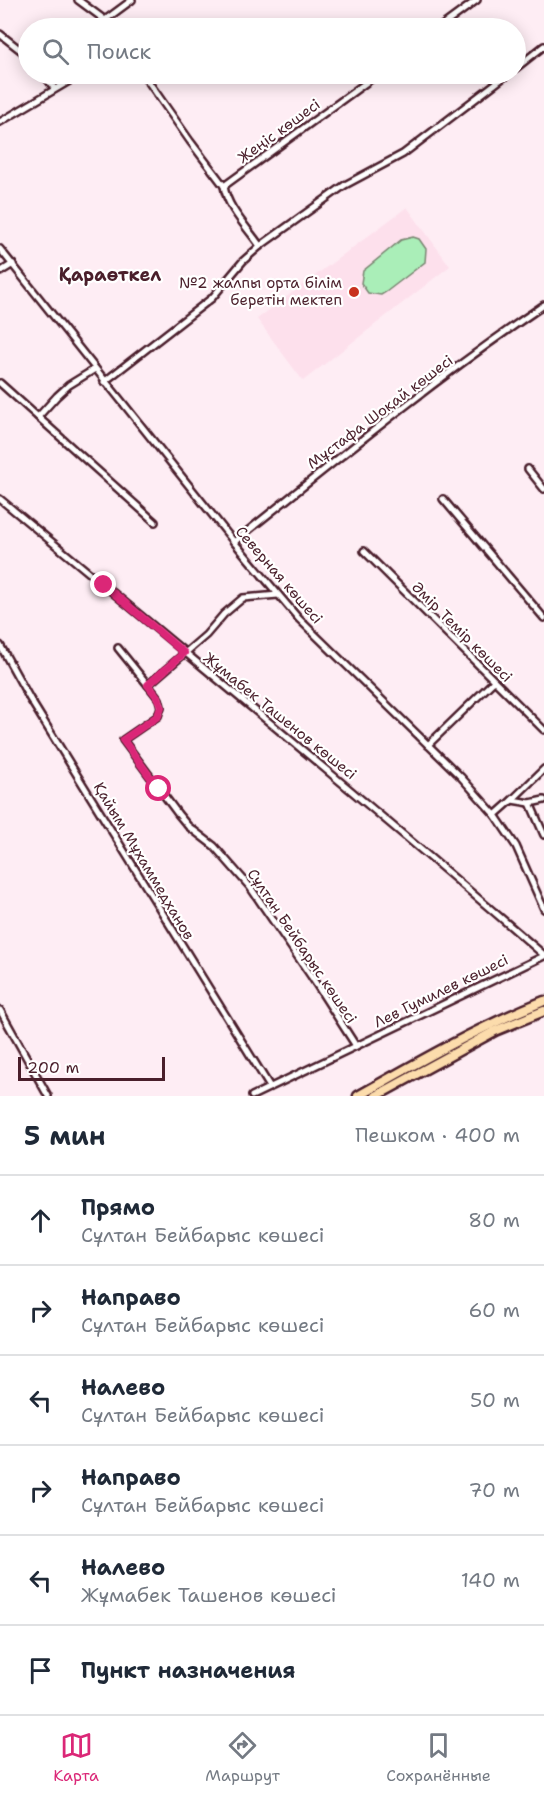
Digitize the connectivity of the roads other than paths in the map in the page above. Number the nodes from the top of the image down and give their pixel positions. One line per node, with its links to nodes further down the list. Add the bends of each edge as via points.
1 (78, 0): 4 (street)
2 (132, 0): 5 (street)
3 (477, 0): 6 (street)
4 (102, 18)
5 (108, 18)
6 (453, 18)
7 (0, 33): 9 (street)
8 (544, 45): 10 (street)
9 (18, 48)
10 (526, 60)
11 (51, 84): 16 (street)
12 (62, 84): 16 (street)
13 (150, 84): 18 (street)
14 (364, 84): 18 (street, Жеңіс көшесі)
15 (495, 84): 19 (street, via 403,154 345,185)
16 (54, 88): 17 (street)
17 (0, 122)
18 (224, 186): 19 (street, via 230,203)
19 (261, 246): 25 (street, via 212,298)
20 (0, 249): 21 (street, Северная көшесі)
21 (13, 264): 22 (street); 24 (street, Северная көшесі)
22 (0, 272)
23 (544, 306): 33 (street, Мұстафа Шоқай көшесі, via 348,450)
24 (95, 369): 25 (street, Северная көшесі); 27 (street, via 69,385)
25 (104, 382): 33 (street, Северная көшесі)
26 (0, 383): 27 (street)
27 (38, 417): 32 (street)
28 (528, 469): 29 (street)
29 (544, 489)
30 (0, 499): 39 (street, Жұмабек Ташенов көшесі)
31 (443, 499): 36 (street)
32 (155, 522)
33 (234, 542): 35 (street, Северная көшесі)
34 (364, 550): 40 (street, Әмір Темір көшесі)
35 (278, 595): 39 (street, via 243,598); 43 (street, Северная көшесі)
36 (544, 618)
37 (0, 645): 56 (street, Қайым Мұхаммедханов)
38 (118, 648): 41 (street)
39 (184, 653): 41 (street); 51 (street, Жұмабек Ташенов көшесі)
40 (494, 681): 42 (street, Әмір Темір көшесі); 43 (street)
41 (148, 685): 55 (street, Сұлтан Бейбарыс көшесі, via 159,699 158,716 123,740 188,826 214,846 250,887)
42 (544, 730)
43 (428, 745): 48 (street, Северная көшесі)
44 (544, 769): 45 (street)
45 (512, 800): 47 (street); 48 (street)
46 (544, 800): 47 (street)
47 (530, 803): 49 (street)
48 (495, 815): 50 (street, Северная көшесі, via 516,846)
49 (544, 835)
50 (544, 909)
51 (544, 955): 55 (street, Лев Гумилев көшесі)
52 (544, 1001): 59 (highway, via 440,1049)
53 (0, 1010): 57 (street)
54 (544, 1011): 60 (highway, via 495,1031)
55 (356, 1046): 56 (street, Лев Гумилев көшесі)
56 (270, 1087): 58 (street, Лев Гумилев көшесі)
57 (48, 1096)
58 (252, 1096)
59 (358, 1096)
60 (376, 1096)

